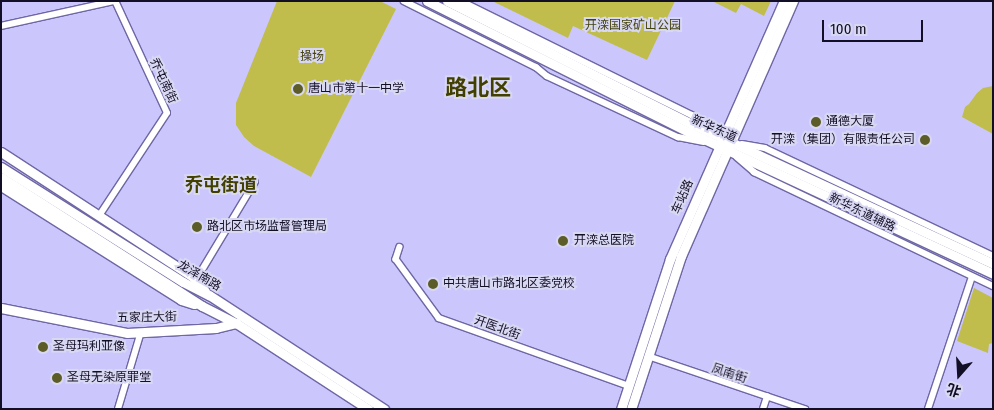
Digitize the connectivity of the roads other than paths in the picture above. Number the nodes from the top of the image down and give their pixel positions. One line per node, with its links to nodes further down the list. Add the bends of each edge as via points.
1 (115, 1): 8 (street); 15 (street, 乔屯南街, via 167,113)
2 (404, 1): 9 (street, via 536,67 547,76 678,138)
3 (427, 1): 9 (main road, 新华东道, via 689,132)
4 (447, 1): 9 (main road, 新华东道)
5 (460, 1): 9 (street, via 692,115)
6 (784, 1): 9 (main road, 车站路)
7 (793, 1): 9 (main road, 车站路)
8 (1, 26)
9 (725, 144): 17 (street, 新华东道辅路, via 765,148); 18 (main road, 新华东道); 19 (main road, 新华东道); 20 (street, 新华东道辅路, via 754,172); 28 (main road, 车站路, via 681,256); 29 (main road, 车站路, via 670,260)
10 (1, 152): 15 (main road)
11 (1, 167): 23 (main road, 龙泽南路, via 183,282)
12 (1, 177): 24 (main road, 龙泽南路)
13 (255, 182): 21 (street)
14 (1, 186): 24 (main road, via 181,300)
15 (99, 216): 21 (main road)
16 (400, 247): 29 (street, 开医北街, via 396,259 439,318)
17 (993, 256)
18 (993, 264)
19 (993, 274)
20 (972, 276): 22 (street, 新华东道辅路); 38 (street)
21 (196, 280): 23 (main road)
22 (993, 286)
23 (209, 295): 33 (main road, 龙泽南路)
24 (202, 306): 26 (main road, 龙泽南路)
25 (1, 308): 27 (main road, 五家庄大街, via 112,332)
26 (236, 323): 27 (main road, 五家庄大街, via 216,328); 32 (main road, 龙泽南路)
27 (142, 332): 31 (street)
28 (648, 356): 30 (street, 凤南街); 35 (main road, 车站路)
29 (629, 386): 34 (main road, 车站路)
30 (767, 397): 36 (street); 37 (street, 凤南街)
31 (118, 409)
32 (368, 409)
33 (384, 409)
34 (622, 409)
35 (632, 409)
36 (763, 409)
37 (805, 409)
38 (928, 409)

